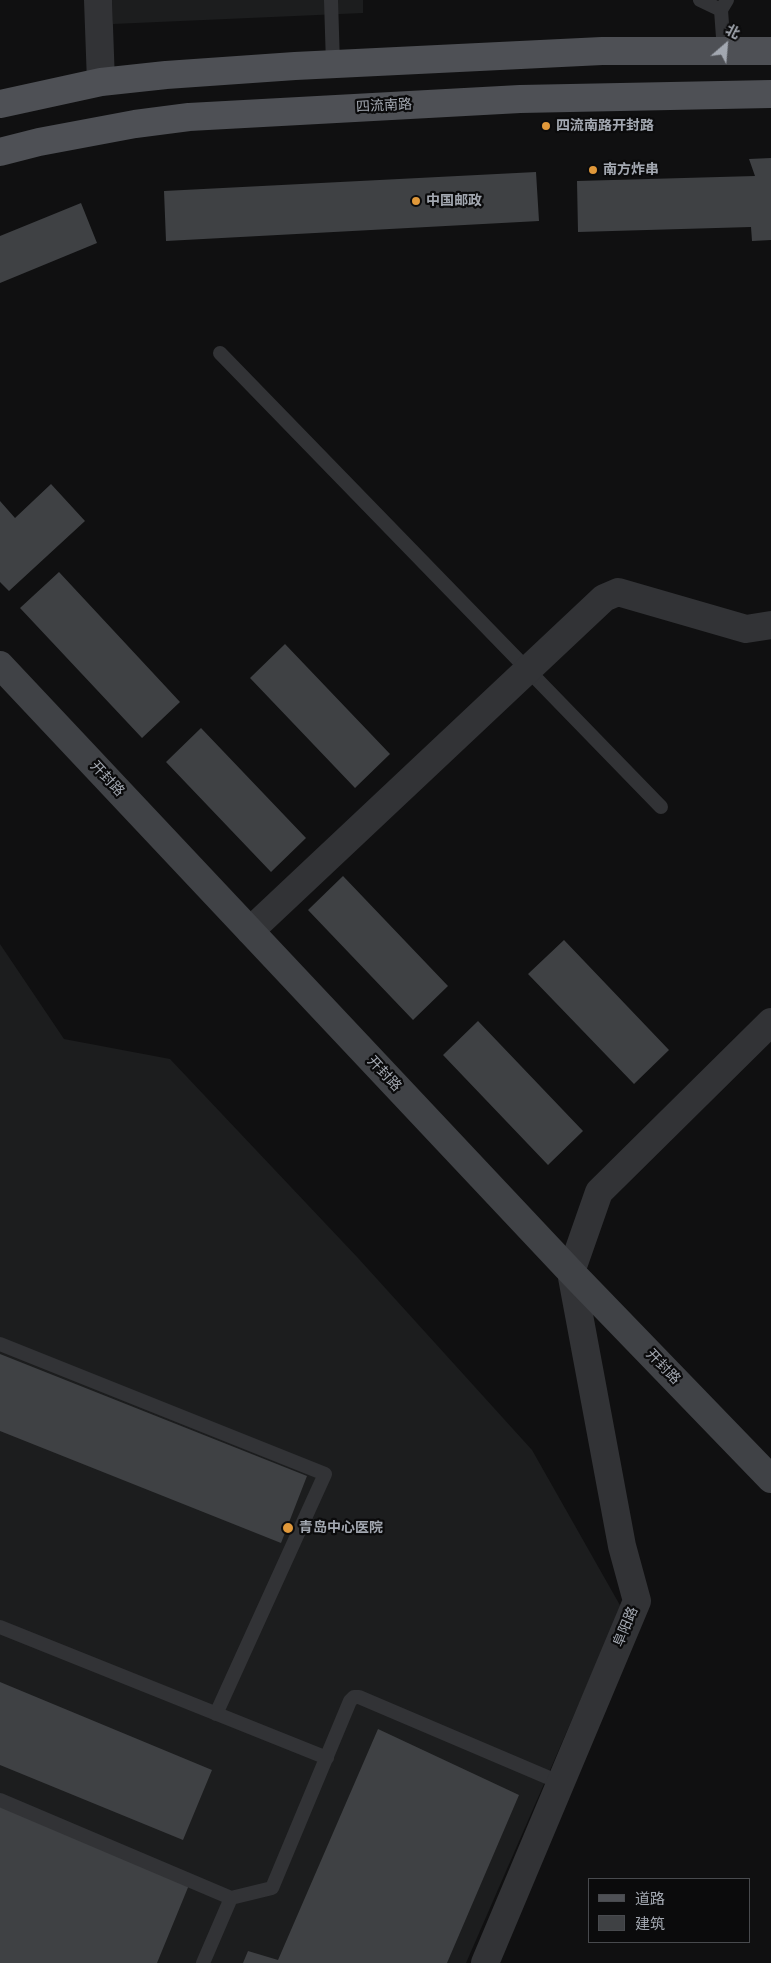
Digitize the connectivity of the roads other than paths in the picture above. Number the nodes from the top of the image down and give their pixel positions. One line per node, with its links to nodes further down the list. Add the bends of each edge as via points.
1 (98, 0): 8 (street)
2 (331, 0): 7 (lane)
3 (700, 0): 4 (lane)
4 (724, 5): 5 (lane)
5 (724, 51): 6 (main road); 7 (main road, via 602,51)
6 (771, 51)
7 (334, 64): 8 (main road)
8 (102, 82): 10 (main road)
9 (771, 94): 11 (main road, 四流南路, via 520,99 190,117 125,126)
10 (0, 104)
11 (0, 152)
12 (220, 353): 15 (lane)
13 (771, 625): 15 (street, via 746,629 618,592 604,598)
14 (0, 665): 17 (street, 开封路)
15 (527, 670): 16 (lane); 17 (street)
16 (661, 807)
17 (250, 931): 19 (street, 开封路)
18 (771, 1022): 19 (street, via 599,1192)
19 (571, 1272): 21 (street, 开封路); 25 (street, 阜阳路, via 622,1546 638,1601)
20 (0, 1344): 23 (lane, via 325,1474)
21 (771, 1480)
22 (0, 1627): 23 (lane)
23 (216, 1714): 24 (lane)
24 (327, 1758): 25 (lane, via 350,1701 359,1697); 27 (lane, via 272,1888)
25 (561, 1783): 29 (street, 阜阳路)
26 (0, 1800): 27 (lane)
27 (231, 1898): 28 (lane)
28 (203, 1963)
29 (485, 1963)

